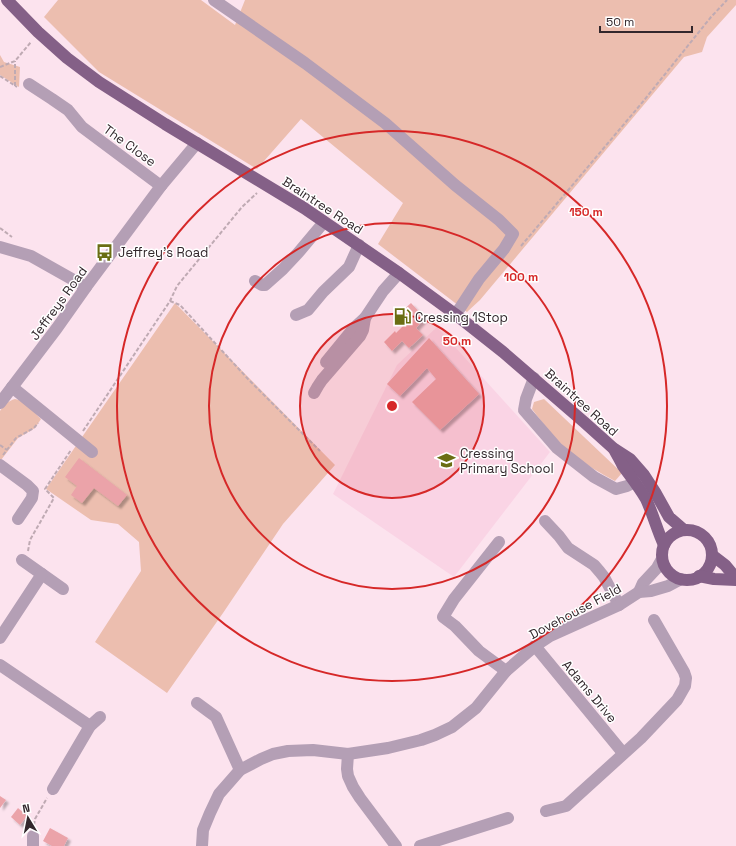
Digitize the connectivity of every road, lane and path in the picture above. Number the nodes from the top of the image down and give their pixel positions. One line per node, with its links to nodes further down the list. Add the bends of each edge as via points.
1 (7, 0): 4 (main road, Braintree Road)
2 (214, 0): 20 (street, via 385,123 513,234)
3 (727, 0): 15 (path)
4 (38, 32): 5 (path); 9 (main road, Braintree Road, via 99,82)
5 (16, 61): 6 (path); 8 (path)
6 (0, 67)
7 (29, 84): 11 (street, The Close, via 68,110 82,127)
8 (15, 86)
9 (197, 143): 10 (main road, Braintree Road); 11 (street, Jeffreys Road)
10 (265, 185): 12 (main road, Braintree Road); 19 (path, via 242,207 177,286)
11 (161, 186): 18 (street, Jeffreys Road)
12 (324, 222): 13 (main road, Braintree Road); 17 (street, via 284,269 265,285)
13 (359, 245): 16 (main road, Braintree Road); 21 (street, via 349,267 308,310)
14 (0, 247): 18 (street, via 31,256)
15 (519, 249)
16 (399, 273): 20 (main road, Braintree Road); 22 (street)
17 (255, 281)
18 (86, 287): 25 (street, Jeffreys Road)
19 (170, 301): 29 (path); 33 (path, via 180,305 248,379)
20 (454, 314): 24 (main road, Braintree Road)
21 (296, 315)
22 (365, 318): 23 (street); 26 (street, via 360,336)
23 (315, 375)
24 (534, 378): 31 (main road, Braintree Road); 37 (street, via 524,410 557,448 594,477 616,489)
25 (12, 387): 27 (street, Jeffreys Road); 28 (street)
26 (314, 393)
27 (0, 403)
28 (44, 414): 29 (street); 32 (path, via 34,428 16,438)
29 (77, 440): 34 (street); 45 (path, via 45,489 54,498 30,540 27,553)
30 (0, 446): 32 (path)
31 (613, 448): 37 (main road, Braintree Road); 40 (main road, Braintree Road, via 630,459 644,475 669,517)
32 (7, 450): 35 (path)
33 (320, 451)
34 (92, 452)
35 (0, 460)
36 (0, 465): 38 (street, via 33,491 32,498)
37 (635, 482): 42 (main road, Braintree Road, via 650,507)
38 (18, 519)
39 (545, 521): 52 (street, via 568,548 594,565 604,577)
40 (684, 530): 42 (main road, via 673,535); 43 (main road, via 703,536 710,546)
41 (499, 542): 57 (street, via 443,617)
42 (664, 545): 44 (main road)
43 (712, 555): 47 (main road, via 709,567); 49 (main road, via 725,565)
44 (662, 559): 48 (main road, via 668,571); 51 (street, Dovehouse Field)
45 (22, 560): 46 (street)
46 (42, 574): 50 (street); 54 (street)
47 (699, 576): 48 (main road); 49 (main road)
48 (681, 579): 51 (street, Dovehouse Field, via 652,591)
49 (736, 579)
50 (63, 590)
51 (639, 592): 52 (street, Dovehouse Field)
52 (619, 605): 55 (street, Dovehouse Field, via 550,636)
53 (654, 620): 61 (street, via 684,672 685,686 672,706)
54 (0, 638)
55 (535, 646): 57 (street, Dovehouse Field); 61 (street, Adams Drive)
56 (0, 665): 60 (street)
57 (506, 671): 62 (street, Dovehouse Field, via 476,708 452,727 422,740)
58 (197, 703): 63 (street, via 216,717)
59 (100, 717): 60 (street)
60 (90, 726): 64 (street)
61 (624, 753): 65 (street, via 566,806)
62 (348, 754): 63 (street, Dovehouse Field, via 313,750 288,751 273,754); 69 (street, via 348,776 353,787)
63 (240, 770): 68 (street, Dovehouse Field, via 219,794 203,830)
64 (52, 789): 67 (path, via 35,818)
65 (546, 810)
66 (508, 818): 70 (street)
67 (33, 841)
68 (202, 846)
69 (396, 846)
70 (420, 846)

